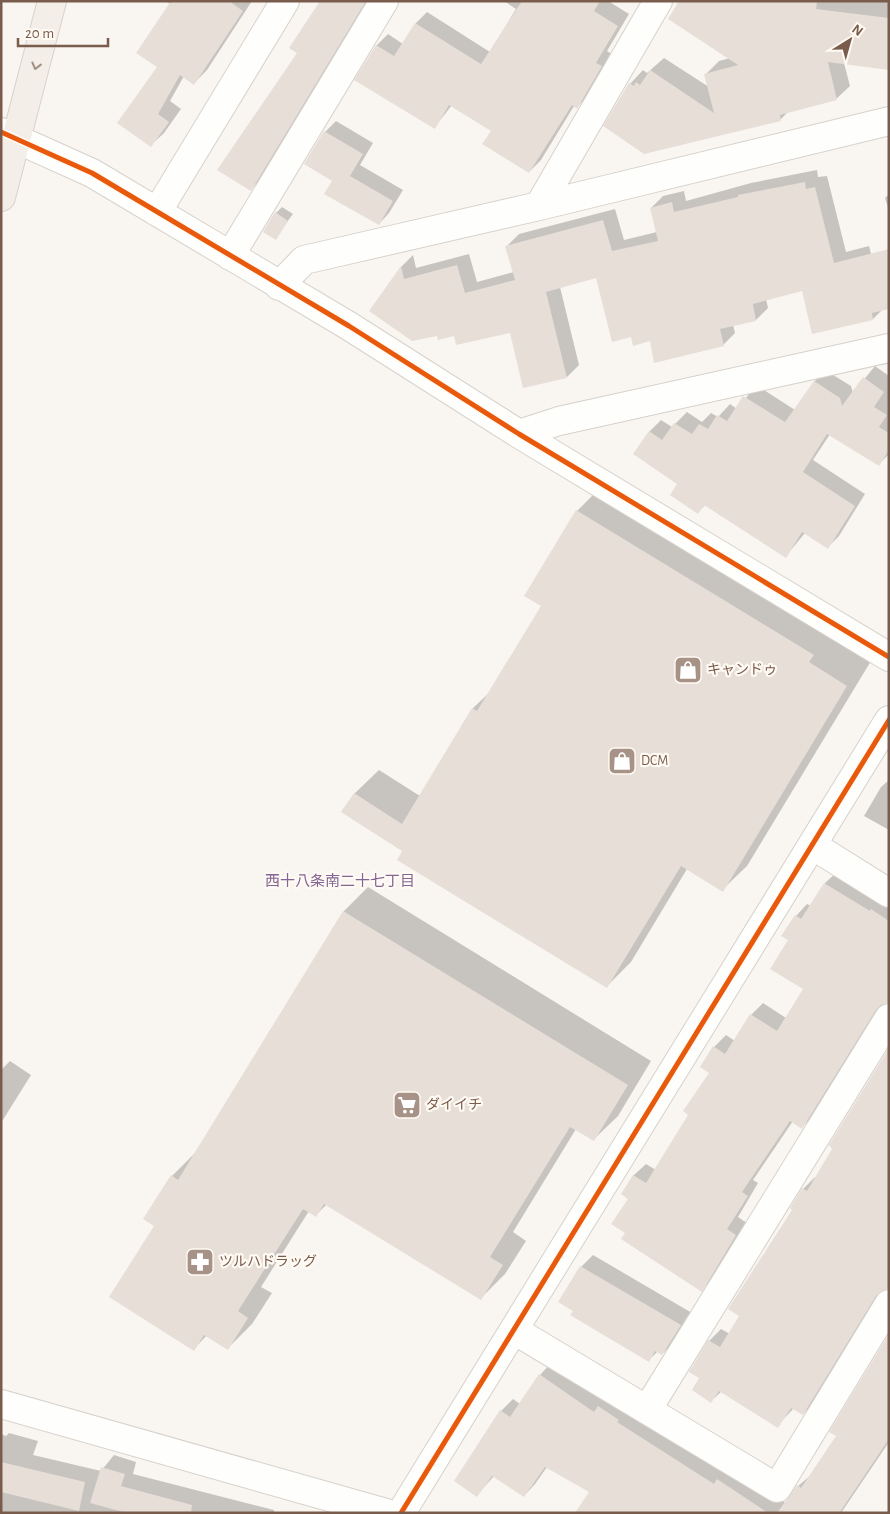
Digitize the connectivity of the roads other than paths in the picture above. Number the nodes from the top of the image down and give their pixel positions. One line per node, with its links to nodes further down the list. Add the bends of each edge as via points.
1 (52, 1): 6 (main road, one-way to 6)
2 (285, 1): 9 (street)
3 (384, 1): 10 (street)
4 (658, 1): 8 (street)
5 (889, 121): 8 (street)
6 (9, 135): 7 (main road); 9 (street, via 92,173)
7 (1, 196)
8 (539, 206): 11 (street, via 304,260)
9 (157, 212): 10 (street)
10 (230, 256): 11 (street)
11 (280, 286): 13 (street)
12 (889, 348): 13 (street, via 559,421)
13 (519, 434): 14 (street)
14 (889, 657)
15 (889, 720): 16 (street)
16 (812, 845): 17 (street); 20 (street)
17 (889, 893)
18 (889, 1018): 22 (street)
19 (889, 1304): 22 (street, via 777,1488)
20 (514, 1330): 22 (street); 24 (street)
21 (1, 1404): 23 (street)
22 (648, 1410)
23 (386, 1513)
24 (401, 1513)

